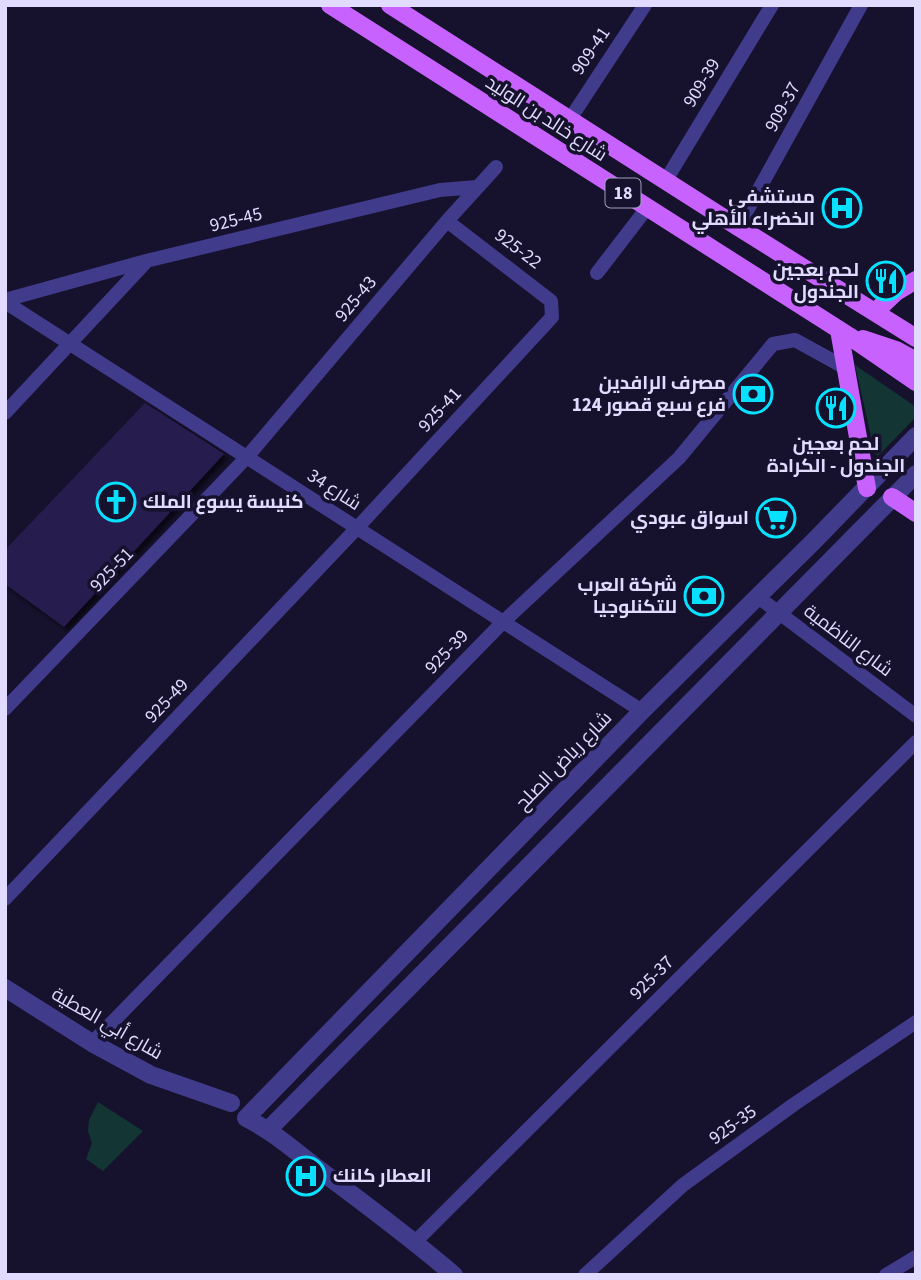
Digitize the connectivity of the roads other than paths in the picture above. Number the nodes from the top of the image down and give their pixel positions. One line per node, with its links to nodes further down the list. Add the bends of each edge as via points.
1 (330, 5): 10 (main road, شارع خالد بن الوليد / 18)
2 (390, 5): 6 (main road, شارع خالد بن الوليد / 18)
3 (645, 5): 6 (street, 909-41)
4 (772, 5): 8 (street, 909-39)
5 (861, 5): 12 (street, 909-37)
6 (570, 119): 8 (main road, شارع خالد بن الوليد / 18)
7 (496, 167): 9 (street, 925-43)
8 (666, 180): 12 (main road, شارع خالد بن الوليد / 18)
9 (477, 187): 11 (street, 925-43); 13 (street, 925-45, via 440,190)
10 (646, 208): 14 (street); 19 (main road, شارع خالد بن الوليد / 18)
11 (447, 221): 18 (street, 925-22, via 551,301); 27 (street, 925-43)
12 (738, 227): 17 (main road, شارع خالد بن الوليد / 18)
13 (146, 261): 16 (street, 925-45); 21 (street)
14 (597, 274)
15 (916, 280): 17 (main road)
16 (5, 301): 21 (street, شارع 34)
17 (876, 312): 20 (main road, شارع خالد بن الوليد / 18)
18 (552, 317): 32 (street, 925-41)
19 (844, 333): 22 (main road, via 877,342); 23 (main road); 24 (main road, شارع خالد بن الوليد / 18)
20 (916, 338)
21 (70, 343): 25 (street); 27 (street, شارع 34)
22 (916, 361)
23 (844, 367): 29 (main road); 35 (street, 925-39, via 795,340 773,344 679,458)
24 (916, 382)
25 (5, 413)
26 (916, 436): 29 (street, شارع رياض الصلح)
27 (247, 457): 32 (street, شارع 34); 36 (street, 925-51)
28 (916, 474): 30 (street)
29 (867, 488): 33 (street, شارع رياض الصلح)
30 (892, 498): 31 (main road); 34 (street)
31 (916, 513)
32 (357, 528): 35 (street, شارع 34); 40 (street, 925-49)
33 (758, 597): 34 (street, شارع الناظمية); 37 (street, شارع رياض الصلح)
34 (780, 614): 38 (street, شارع الناظمية); 42 (street)
35 (503, 622): 37 (street, شارع 34); 45 (street, 925-39)
36 (5, 709)
37 (642, 711): 41 (street, شارع رياض الصلح)
38 (916, 716)
39 (916, 742): 48 (street, 925-37)
40 (5, 899)
41 (390, 970): 42 (street, via 397,983); 47 (street, شارع رياض الصلح, via 246,1118)
42 (409, 986): 47 (street)
43 (5, 988): 45 (street, شارع أبي العطية)
44 (916, 1022): 51 (street, 925-35, via 683,1185)
45 (92, 1043): 46 (street, شارع أبي العطية, via 151,1075)
46 (231, 1102)
47 (269, 1129): 48 (street)
48 (415, 1242): 50 (street)
49 (916, 1257): 52 (street)
50 (454, 1275)
51 (585, 1275)
52 (886, 1275)

